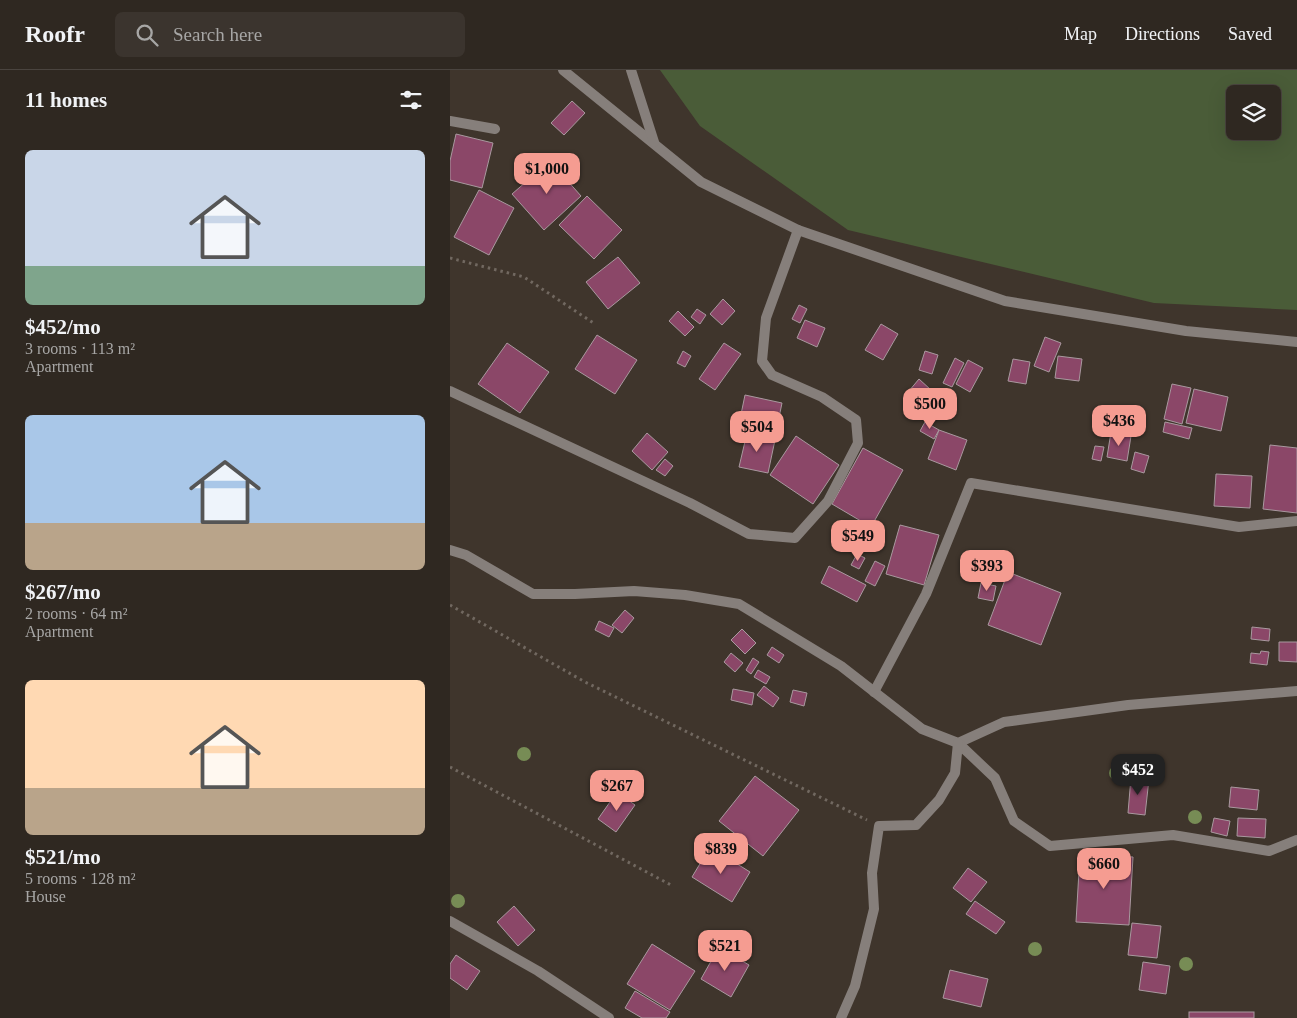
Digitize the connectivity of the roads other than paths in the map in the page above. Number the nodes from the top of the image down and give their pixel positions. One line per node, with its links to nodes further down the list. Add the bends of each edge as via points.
1 (563, 70): 5 (street)
2 (631, 70): 5 (street)
3 (450, 121): 4 (street)
4 (495, 129)
5 (654, 142): 6 (street, via 701,182)
6 (798, 230): 7 (street, via 1005,301 1186,331); 8 (street, via 766,318 762,361 772,375 822,397 856,420 858,443 828,501 795,538 749,534 690,503)
7 (1297, 342)
8 (450, 391)
9 (1297, 521): 12 (street, via 1239,527 971,483 926,594)
10 (450, 550): 12 (street, via 466,555 533,594 634,591 739,604 841,666)
11 (1297, 691): 13 (street, via 1128,705 1004,722)
12 (874, 692): 13 (street, via 922,728)
13 (958, 743): 14 (street, via 995,778 1014,821 1050,846 1173,835 1269,851); 17 (street, via 955,773 939,800 916,825 879,826 872,873 874,909 855,986)
14 (1297, 840)
15 (450, 921): 16 (street, via 538,971)
16 (609, 1018)
17 (841, 1018)

